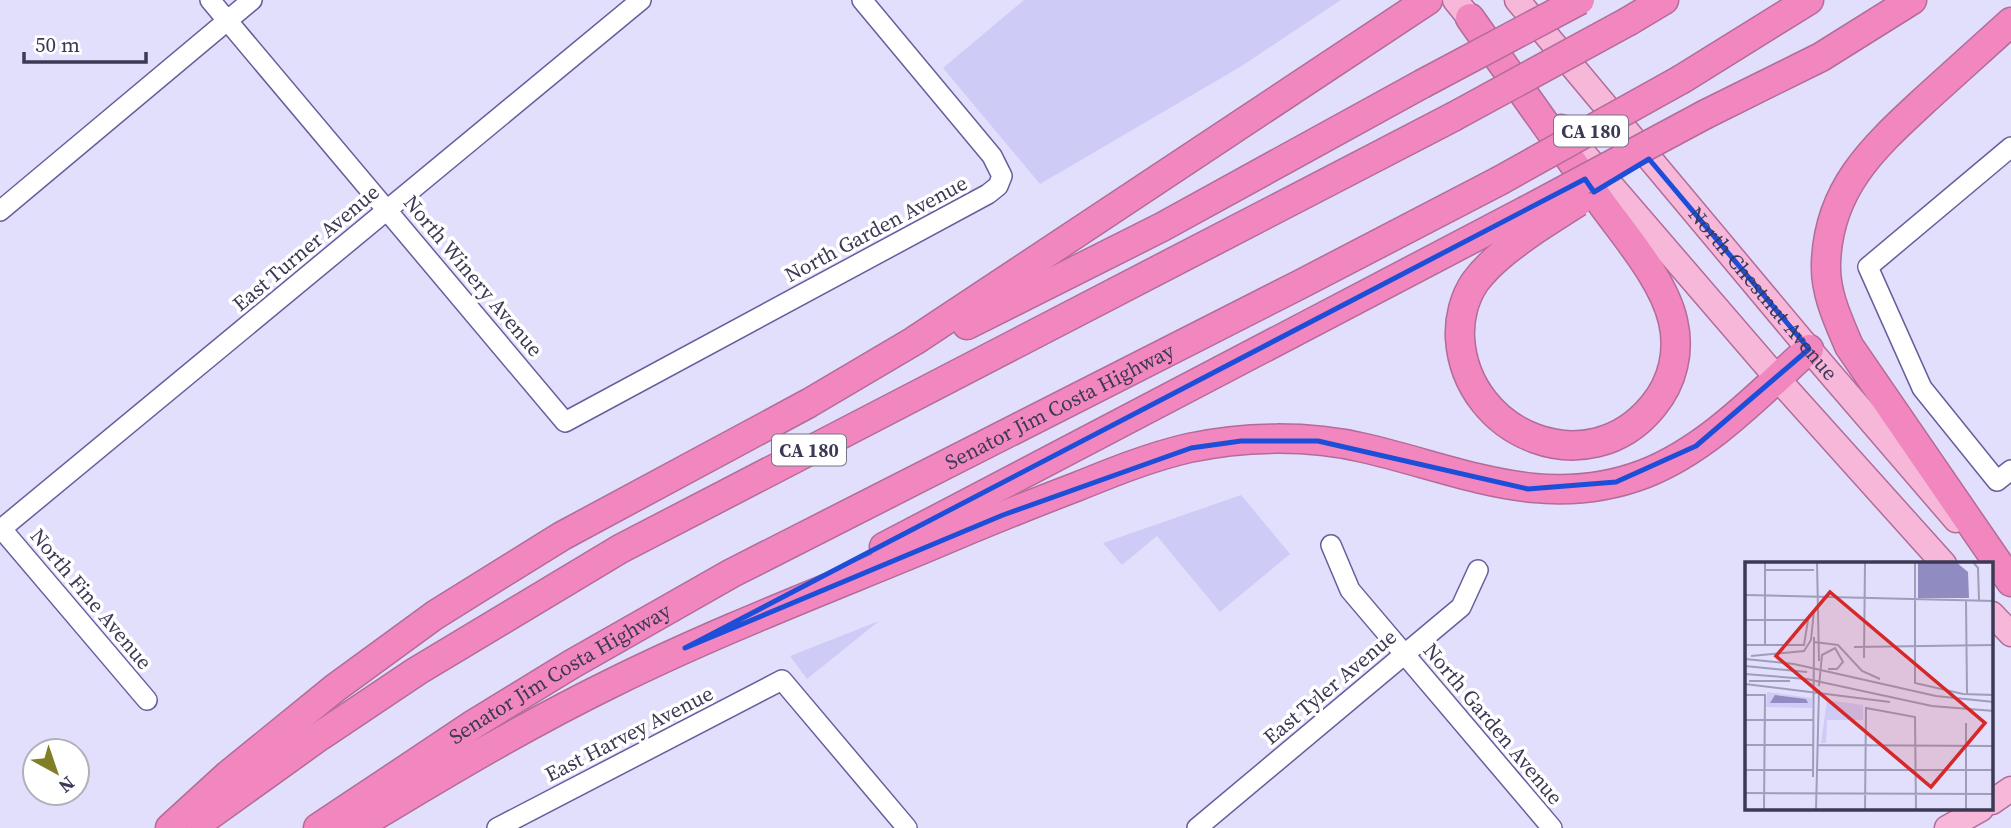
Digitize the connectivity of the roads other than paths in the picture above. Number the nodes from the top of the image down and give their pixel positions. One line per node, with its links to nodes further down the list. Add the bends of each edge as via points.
1 (209, 0): 12 (street, North Winery Avenue)
2 (253, 0): 12 (street)
3 (641, 0): 15 (street, East Turner Avenue)
4 (862, 0): 21 (street, North Garden Avenue, via 992,156 1002,176 998,187)
5 (1428, 0): 20 (highway, via 914,341)
6 (1517, 0): 18 (main road, North Chestnut Avenue)
7 (1580, 0): 20 (highway, bridge, via 1163,227)
8 (1664, 0): 39 (highway, CA 180, bridge, via 1453,117 620,549 417,671)
9 (1809, 0): 40 (highway, Senator Jim Costa Highway / CA 180, bridge, via 1682,79 1499,181 732,573 474,724)
10 (1912, 0): 17 (highway, bridge, via 1821,57)
11 (1462, 9): 17 (highway, via 1668,303 1675,339 1669,379 1645,415 1611,438 1560,444 1525,435 1498,419 1469,378 1460,331 1467,296); 19 (main road, North Chestnut Avenue)
12 (228, 21): 15 (street, North Winery Avenue); 16 (street)
13 (2011, 22): 29 (highway, via 1885,136 1852,176 1832,220 1826,266 1833,309 1849,346)
14 (2011, 147): 22 (street, via 1868,267 1922,388)
15 (388, 209): 21 (street, North Winery Avenue); 23 (street, East Turner Avenue)
16 (0, 211)
17 (1532, 219): 32 (highway)
18 (1809, 349): 19 (highway); 26 (main road, North Chestnut Avenue)
19 (1777, 378): 25 (main road, North Chestnut Avenue); 32 (highway, via 1714,433 1679,456 1644,474 1584,488 1528,489 1362,447 1318,442 1241,441 1172,452 1003,515)
20 (809, 403): 38 (highway, via 553,541 435,615 335,688)
21 (565, 422)
22 (2004, 475)
23 (1, 529): 34 (street, North Fine Avenue)
24 (1331, 545): 33 (street, North Garden Avenue, via 1350,590)
25 (1942, 562)
26 (1993, 562)
27 (1994, 563): 29 (main road, North Chestnut Avenue)
28 (1478, 570): 33 (street, East Tyler Avenue, via 1461,607)
29 (2011, 583)
30 (1994, 616): 31 (main road)
31 (2011, 634)
32 (685, 648): 41 (highway, via 544,718)
33 (1404, 655): 44 (street, East Tyler Avenue); 45 (street, North Garden Avenue)
34 (147, 700)
35 (2011, 789): 36 (main road)
36 (1994, 801)
37 (1979, 810): 46 (main road)
38 (170, 828)
39 (192, 828)
40 (318, 828)
41 (355, 828)
42 (497, 828): 43 (street, East Harvey Avenue, via 782,681)
43 (907, 828)
44 (1197, 828)
45 (1552, 828)
46 (1947, 828)

